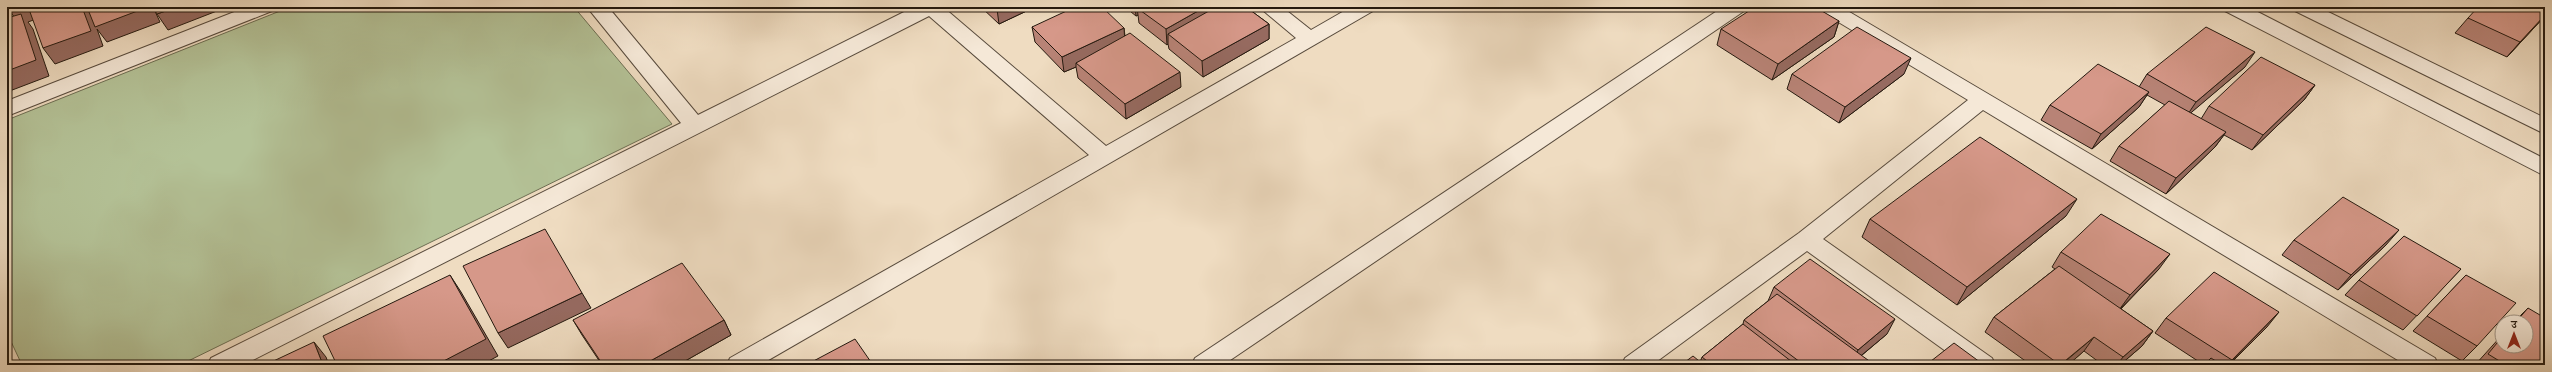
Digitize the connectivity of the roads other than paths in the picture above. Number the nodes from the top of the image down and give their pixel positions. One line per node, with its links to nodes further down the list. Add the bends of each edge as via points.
1 (265, 7): 12 (street)
2 (597, 7): 13 (street)
3 (931, 7): 13 (street); 15 (street)
4 (1268, 7): 10 (street)
5 (1366, 7): 10 (street)
6 (1738, 7): 20 (street)
7 (1827, 7): 11 (street)
8 (2232, 7): 16 (street)
9 (2302, 7): 14 (street)
10 (1310, 39): 15 (street)
11 (1982, 100): 17 (street); 23 (street)
12 (7, 109)
13 (695, 126): 18 (street)
14 (2545, 127)
15 (1105, 156): 19 (street)
16 (2545, 168)
17 (1806, 239): 21 (street); 22 (street)
18 (220, 365)
19 (739, 365)
20 (1204, 365)
21 (1634, 365)
22 (1983, 365)
23 (2426, 365)

